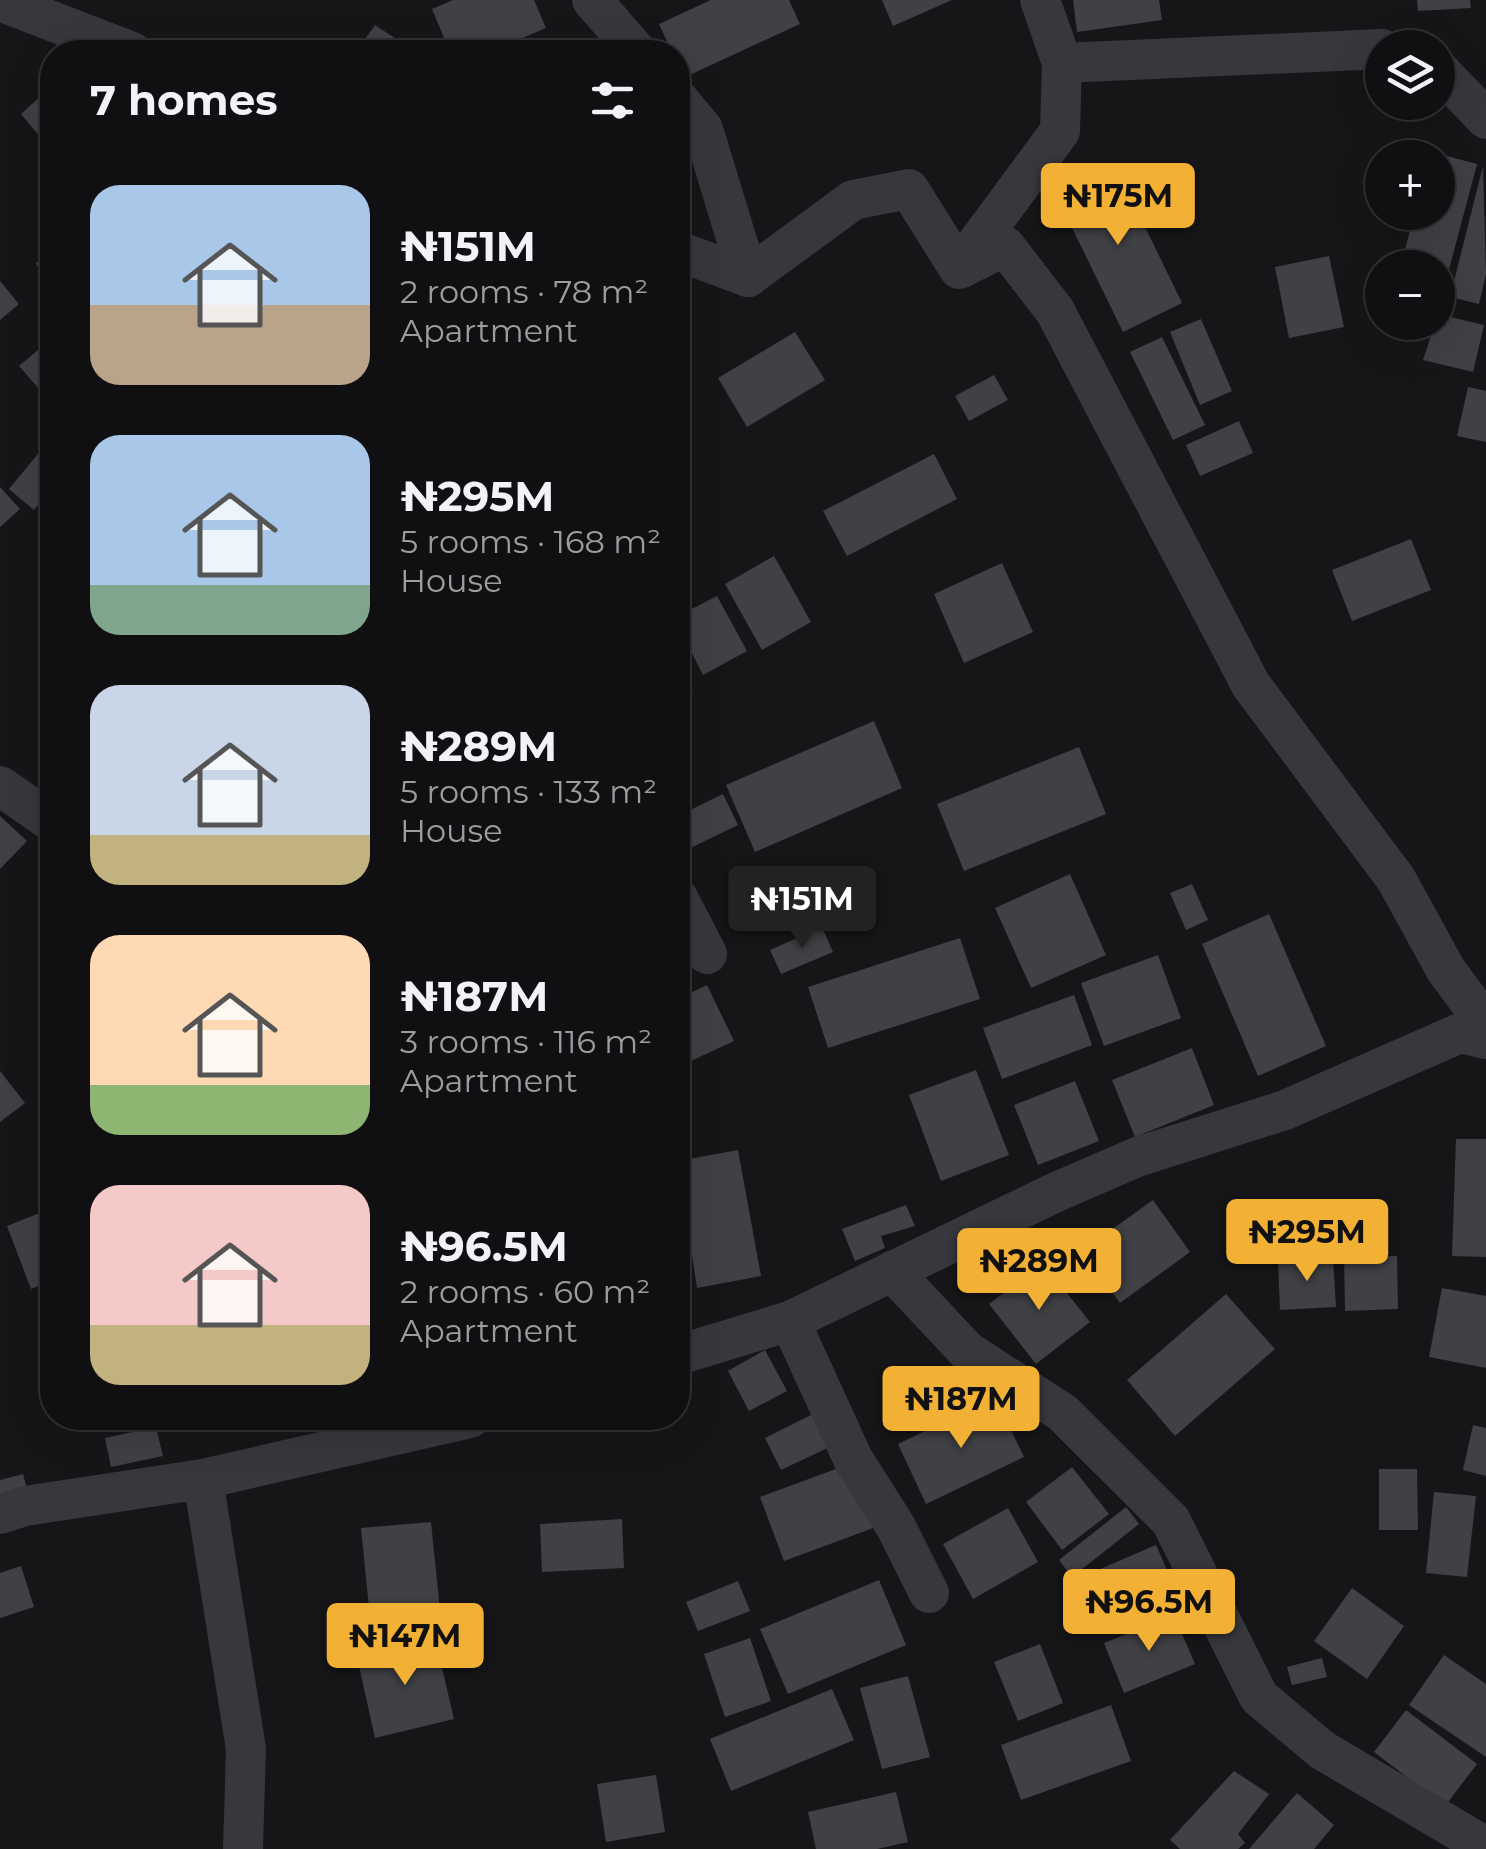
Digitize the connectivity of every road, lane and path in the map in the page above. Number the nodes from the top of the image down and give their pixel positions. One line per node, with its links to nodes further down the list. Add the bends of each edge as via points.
1 (592, 0): 5 (street)
2 (1040, 0): 7 (street)
3 (0, 1): 4 (street)
4 (101, 40)
5 (627, 40)
6 (1365, 50): 7 (street)
7 (1062, 63): 12 (street, via 1060,131)
8 (1455, 87): 10 (street)
9 (690, 113): 13 (street, via 704,129)
10 (1486, 119)
11 (690, 255): 13 (street)
12 (959, 269): 13 (street, via 910,189 853,200); 18 (street, via 1005,246 1056,311 1251,685 1396,878)
13 (748, 277)
14 (0, 786): 15 (street)
15 (40, 814)
16 (690, 921): 17 (street)
17 (707, 954)
18 (1475, 1025): 19 (street, via 1285,1110 1137,1157)
19 (892, 1270): 20 (street); 26 (street, via 967,1351 1063,1413 1172,1521 1259,1697 1322,1750)
20 (790, 1321): 21 (street); 25 (street, via 853,1459)
21 (690, 1351)
22 (410, 1430): 23 (street)
23 (203, 1479): 24 (street); 27 (street, via 246,1749)
24 (0, 1514)
25 (929, 1593)
26 (1486, 1847)
27 (243, 1849)

